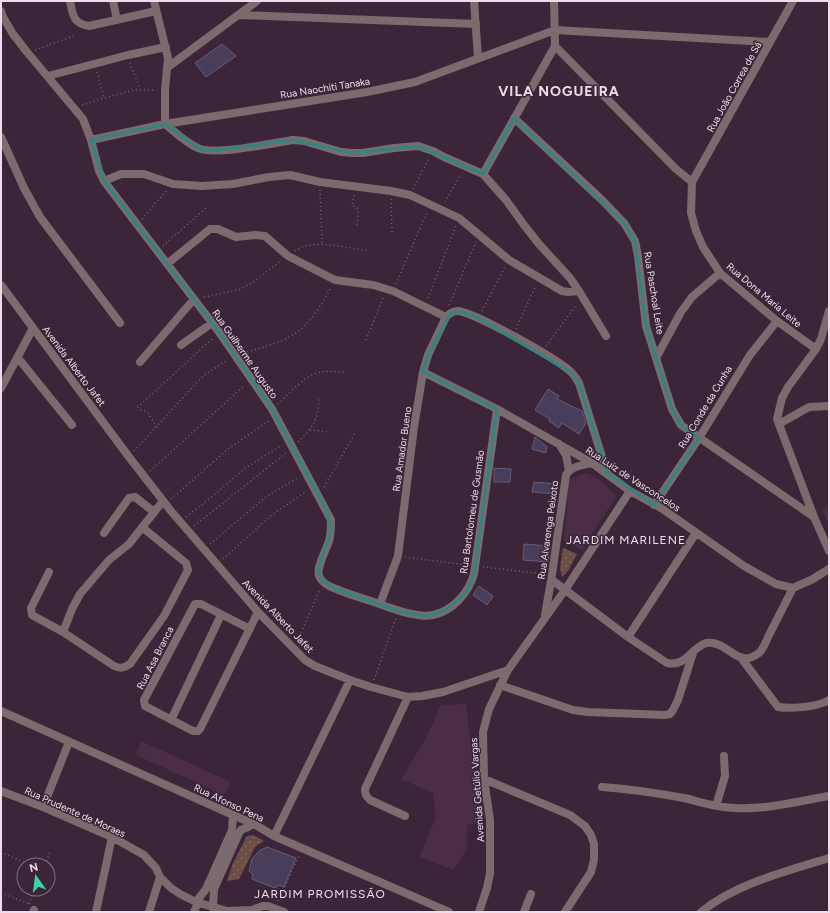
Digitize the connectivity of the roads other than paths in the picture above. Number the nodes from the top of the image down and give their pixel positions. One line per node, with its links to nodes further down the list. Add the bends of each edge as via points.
1 (70, 1): 11 (street, via 76,21 80,24 89,26)
2 (113, 1): 11 (street)
3 (154, 1): 8 (street)
4 (257, 1): 10 (street)
5 (474, 1): 12 (street)
6 (554, 1): 13 (street)
7 (793, 1): 14 (street, Rua João Correa de Sá)
8 (156, 11): 11 (street); 16 (street)
9 (2, 15): 19 (street, Rua Guilherme Augusto, via 27,52)
10 (238, 15): 12 (street); 18 (street)
11 (117, 20)
12 (476, 24): 17 (street)
13 (555, 30): 14 (street); 15 (street); 17 (street, Rua Naochiti Tanaka)
14 (770, 42): 26 (street, Rua João Correa de Sá)
15 (555, 46): 20 (street); 26 (street, via 676,169)
16 (166, 47): 18 (street); 19 (street)
17 (478, 58): 21 (street, Rua Naochiti Tanaka, via 415,82)
18 (168, 67): 21 (street)
19 (48, 76): 23 (street, Rua Guilherme Augusto, via 75,108 87,127)
20 (514, 118): 24 (street); 42 (street, Rua Paschoal Leite, via 602,200 624,223 635,241 646,326)
21 (165, 124): 23 (street, Rua Naochiti Tanaka); 24 (street, via 199,149 209,151 293,140 341,152 363,154 418,146)
22 (1, 137): 35 (street, via 40,217)
23 (91, 140): 25 (street, Rua Guilherme Augusto)
24 (483, 174): 30 (street)
25 (104, 180): 27 (street, Rua Guilherme Augusto); 30 (street, via 121,174 144,174 173,184 202,186 290,175 410,195 459,218 508,260 562,291)
26 (692, 182): 28 (street, Rua Dona Maria Leite, via 691,213 696,231)
27 (167, 264): 31 (street, Rua Guilherme Augusto); 33 (street, via 210,229 214,228 236,237 265,236 288,256 335,280 390,290)
28 (720, 273): 34 (street, Rua Dona Maria Leite); 42 (street, via 692,298 681,312)
29 (1, 285): 37 (street, Avenida Alberto Jafet)
30 (581, 293): 38 (street)
31 (194, 299): 36 (street, Rua Guilherme Augusto); 43 (street)
32 (829, 311): 40 (street)
33 (445, 316): 44 (street, Rua Amador Bueno); 55 (street, via 454,311 478,318 541,352 572,373 579,383)
34 (777, 322): 40 (street, Rua Dona Maria Leite); 51 (street, Rua Conde da Cunha, via 745,361)
35 (120, 323)
36 (212, 323): 39 (street); 69 (street, Rua Guilherme Augusto, via 274,413 331,520 329,541 318,570 323,582)
37 (33, 328): 41 (street); 57 (street, Avenida Alberto Jafet)
38 (606, 336)
39 (181, 345)
40 (816, 349): 49 (street, via 782,398 777,419)
41 (18, 358): 45 (street); 50 (street)
42 (656, 358): 51 (street, Rua Paschoal Leite, via 677,420)
43 (140, 362)
44 (423, 372): 48 (street, Rua Luiz de Vasconcelos); 71 (street, Rua Amador Bueno, via 398,556)
45 (4, 377): 46 (street)
46 (1, 388)
47 (829, 406): 49 (street, via 808,407)
48 (497, 409): 52 (street, Rua Luiz de Vasconcelos); 71 (street, Rua Bartolomeu de Gusmão, via 474,574 470,586 460,599 435,615 418,616)
49 (779, 424): 60 (street)
50 (72, 425)
51 (700, 438): 58 (street, Rua Conde da Cunha); 60 (street, Rua Paschoal Leite)
52 (559, 444): 53 (street, Rua Luiz de Vasconcelos); 54 (street, via 566,455)
53 (592, 463): 54 (street, Rua Alvarenga Peixoto); 55 (street, Rua Luiz de Vasconcelos)
54 (568, 471): 67 (street, Rua Alvarenga Peixoto)
55 (607, 473): 56 (street, Rua Luiz de Vasconcelos)
56 (630, 491): 58 (street, Rua Luiz de Vasconcelos); 70 (street)
57 (164, 503): 59 (street); 72 (street, Avenida Alberto Jafet)
58 (654, 505): 63 (street, Rua Luiz de Vasconcelos)
59 (154, 512): 61 (street); 62 (street, via 132,496)
60 (814, 517): 64 (street)
61 (142, 527): 76 (street, via 129,544 109,560 80,594); 76 (street, via 186,563 188,570 164,616 130,664 118,668)
62 (104, 533)
63 (696, 533): 68 (street, Rua Luiz de Vasconcelos, via 744,566 776,584); 77 (street)
64 (829, 551)
65 (829, 569): 68 (street)
66 (50, 572): 76 (street, via 31,612 35,617)
67 (552, 580): 70 (street); 74 (street, Rua Alvarenga Peixoto)
68 (793, 588): 79 (street, via 760,652)
69 (335, 589): 71 (street, Rua Bartolomeu de Gusmão)
70 (565, 590): 74 (street); 77 (street)
71 (380, 604)
72 (258, 612): 75 (street, Rua Asa Branca); 81 (street, Avenida Alberto Jafet, via 305,660)
73 (221, 615): 75 (street, Rua Asa Branca); 86 (street); 86 (street, Rua Asa Branca, via 201,604 195,604 144,700 147,708)
74 (545, 616): 80 (street)
75 (250, 629): 86 (street, Rua Asa Branca, via 200,729 193,731)
76 (63, 632)
77 (628, 637): 78 (street, via 667,663 674,664)
78 (693, 652): 79 (street, via 702,645 713,642); 82 (street, via 674,710 665,715 573,710)
79 (742, 659): 84 (street, via 778,707 815,705)
80 (508, 670): 82 (street, Avenida Getúlio Vargas); 83 (street, Avenida Alberto Jafet, via 444,692)
81 (350, 680): 83 (street, Avenida Alberto Jafet); 98 (street)
82 (500, 685): 89 (street, Avenida Getúlio Vargas, via 489,708 483,732)
83 (408, 697): 96 (street, via 365,789 366,797 370,800)
84 (829, 700)
85 (1, 712): 87 (street, Rua Afonso Pena)
86 (171, 720)
87 (69, 742): 94 (street); 95 (street, Rua Afonso Pena)
88 (724, 756): 93 (street, via 726,776)
89 (484, 779): 112 (street, Avenida Getúlio Vargas, via 490,820 490,873); 114 (street, via 570,815 585,826 591,835 594,844 591,872)
90 (602, 787): 93 (street, via 655,793)
91 (1, 791): 94 (street, Rua Prudente de Moraes)
92 (829, 796): 93 (street, via 754,808)
93 (716, 806)
94 (43, 807): 99 (street, Rua Prudente de Moraes)
95 (233, 814): 97 (street, Rua Afonso Pena); 103 (street, via 232,830 206,889)
96 (405, 816)
97 (254, 824): 98 (street, Rua Afonso Pena); 104 (street, via 239,833 214,889)
98 (274, 836): 111 (street, Rua Afonso Pena)
99 (112, 837): 101 (street, Rua Prudente de Moraes, via 144,855 156,868); 106 (street)
100 (829, 858): 115 (street, via 763,879 725,896)
101 (160, 877): 103 (street, Rua Prudente de Moraes, via 180,894); 107 (street)
102 (532, 894): 113 (street)
103 (197, 903): 104 (street, Rua Prudente de Moraes); 108 (street)
104 (213, 908): 109 (street, Rua Prudente de Moraes)
105 (252, 911): 109 (street, Rua Prudente de Moraes); 110 (street, Rua Prudente de Moraes, via 262,906)
106 (96, 912)
107 (149, 912)
108 (194, 912)
109 (227, 912)
110 (284, 912)
111 (449, 912)
112 (479, 912)
113 (524, 912)
114 (565, 912)
115 (701, 912)

